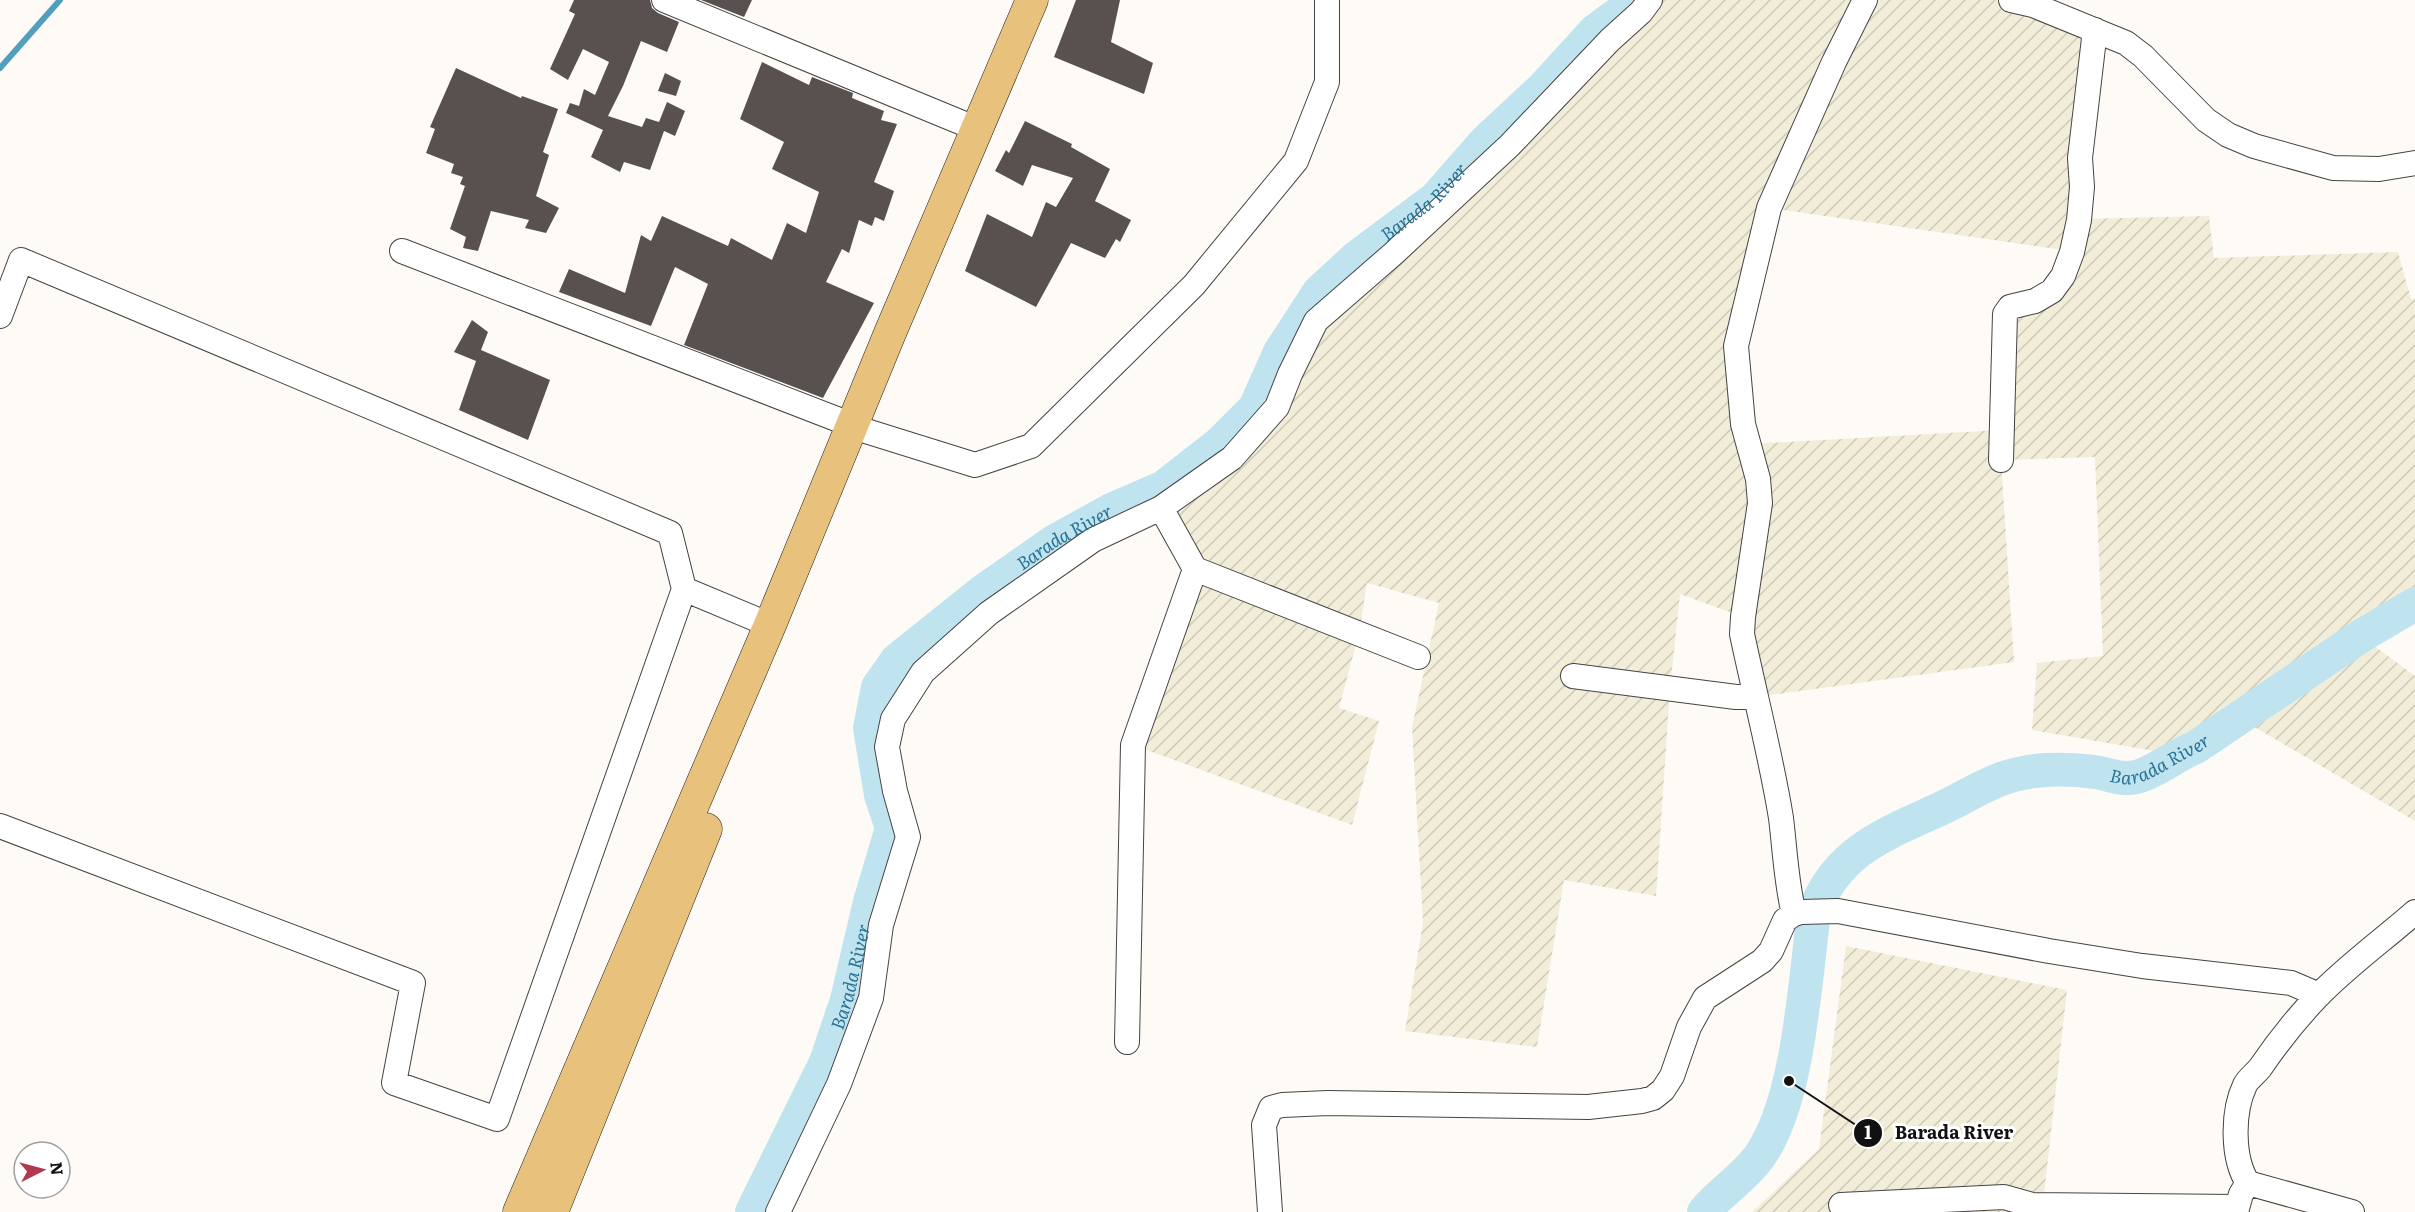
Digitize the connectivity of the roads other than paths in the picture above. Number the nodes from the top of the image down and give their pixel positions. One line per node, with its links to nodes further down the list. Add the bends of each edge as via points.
1 (664, 0): 9 (street)
2 (1032, 0): 9 (main road)
3 (1053, 0): 13 (main road, via 904,337)
4 (1327, 0): 13 (street, via 1327,82 1296,161 1194,285 1031,446 975,465)
5 (1650, 0): 15 (street, via 1510,145 1316,321 1277,407 1232,458)
6 (1865, 0): 21 (street, via 1769,208 1736,346 1743,424 1758,479 1760,503 1742,626)
7 (2011, 0): 8 (street)
8 (2095, 30): 10 (street, via 2126,43 2206,120 2254,146 2333,168 2379,169); 14 (street, via 2080,158 2079,219 2072,252 2052,291 2035,302 2010,307 2005,314)
9 (977, 129): 13 (main road)
10 (2415, 163)
11 (402, 251): 13 (street)
12 (0, 315): 17 (street, via 21,260 670,533)
13 (859, 428): 18 (main road); 31 (main road)
14 (2001, 459)
15 (1161, 508): 16 (street); 32 (street, via 1094,540 988,613 923,672 893,719 887,747 908,837 881,925 871,998 839,1084)
16 (1195, 569): 19 (street); 26 (street, via 1133,745)
17 (684, 589): 18 (street); 22 (street, via 497,1119 394,1083 413,984)
18 (770, 625): 30 (main road)
19 (1418, 657)
20 (1573, 676): 21 (street)
21 (1756, 697): 24 (street, via 1779,809 1789,895)
22 (0, 826)
23 (2415, 912): 25 (street)
24 (1798, 913): 25 (street, via 1838,911 2142,966 2291,983); 33 (street, via 1785,920 1762,961 1705,998 1689,1027 1672,1076 1653,1098 1588,1107 1328,1103 1271,1108 1264,1125)
25 (2319, 995): 27 (street, via 2245,1085 2236,1135 2241,1172)
26 (1127, 1042)
27 (2248, 1183): 29 (street); 34 (street)
28 (1841, 1204): 29 (street, via 2004,1197 2032,1205)
29 (2236, 1210)
30 (519, 1212)
31 (552, 1212)
32 (778, 1212)
33 (1270, 1212)
34 (2352, 1212)

